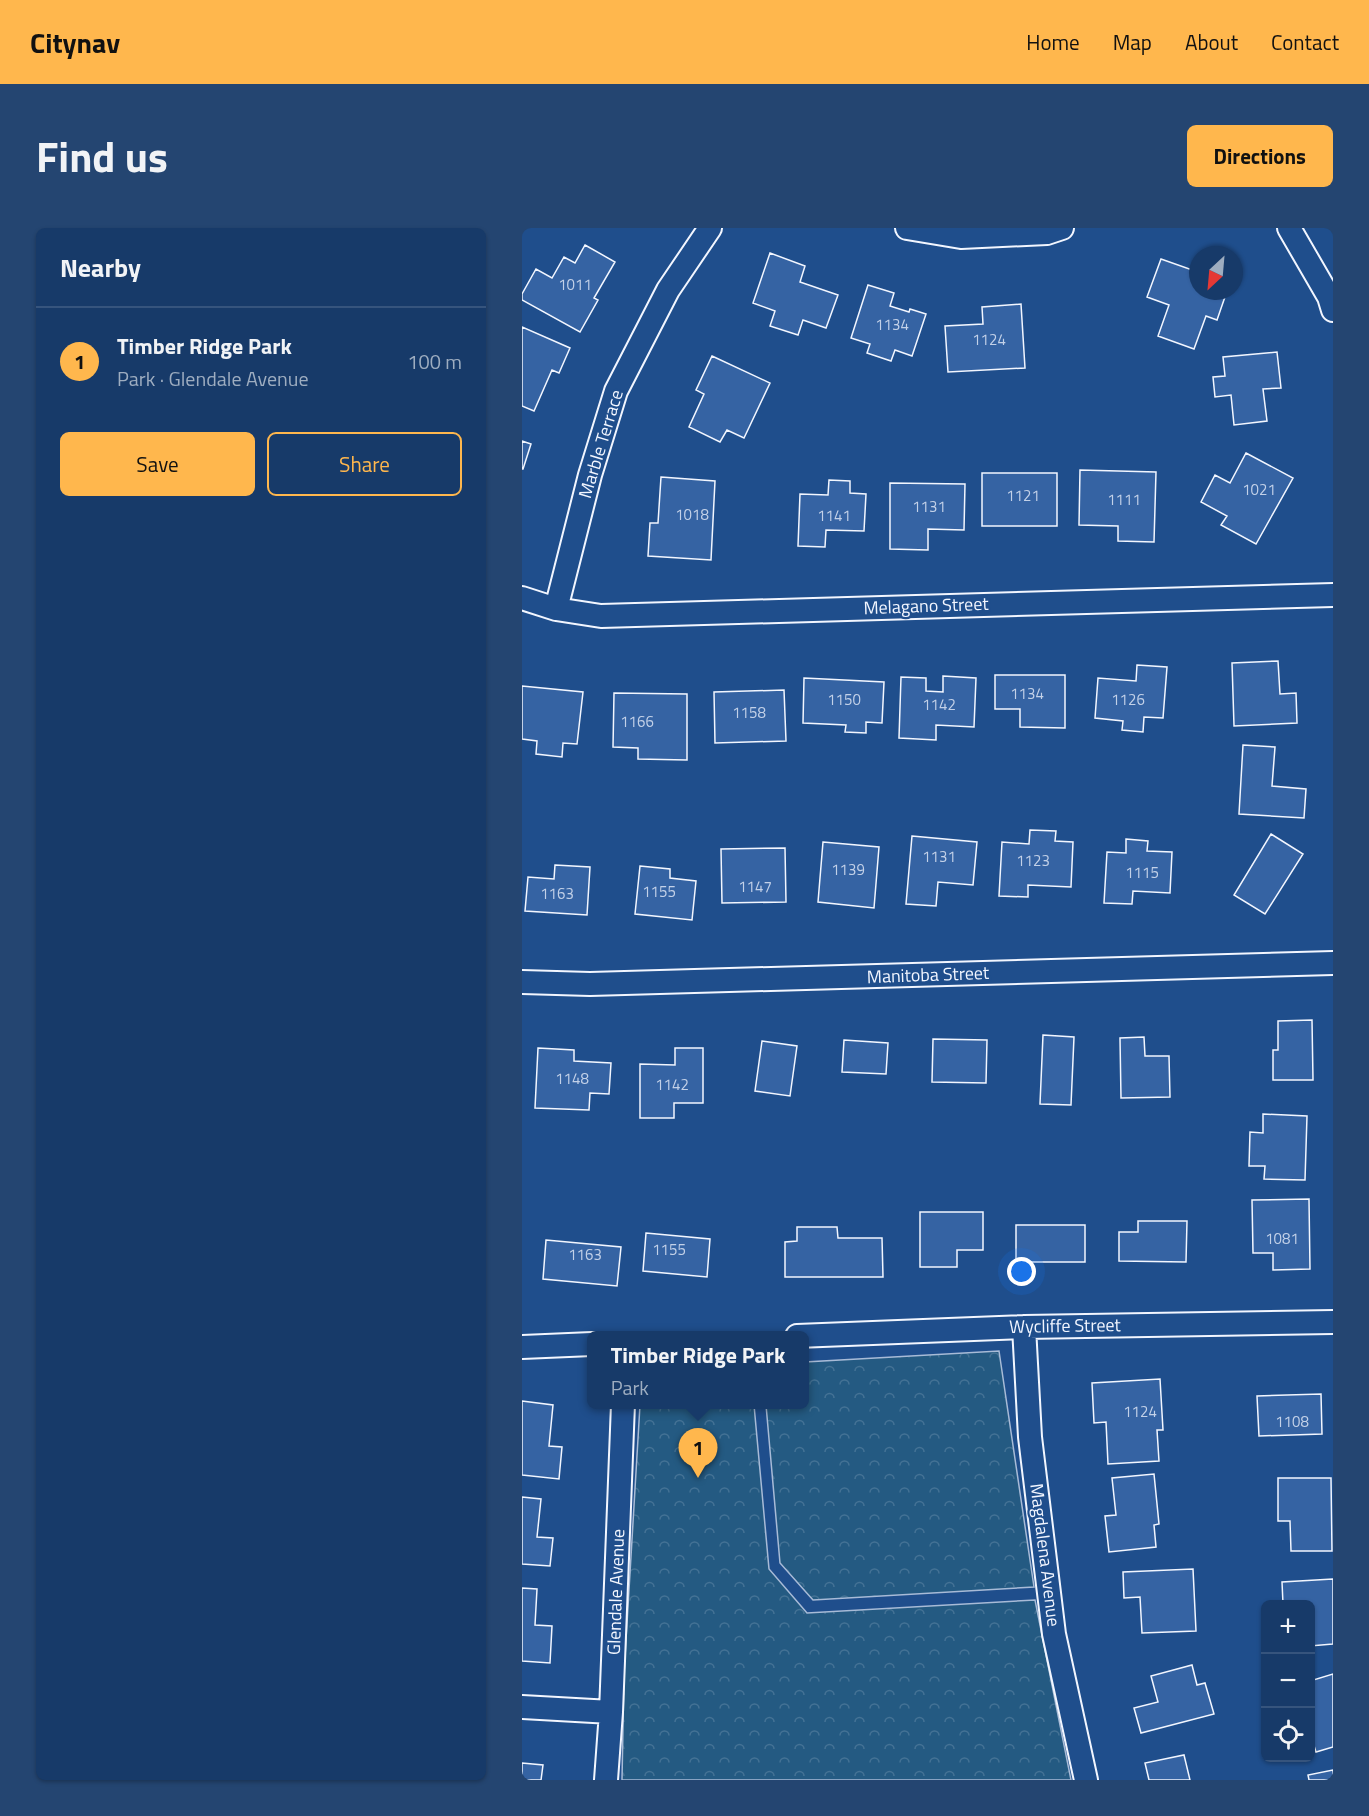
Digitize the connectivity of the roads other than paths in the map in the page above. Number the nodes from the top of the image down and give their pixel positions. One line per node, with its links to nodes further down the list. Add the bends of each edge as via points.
1 (710, 228): 8 (street, Marble Terrace, via 668,290 616,391)
2 (908, 228): 3 (street, via 960,237 1047,233)
3 (1062, 228)
4 (1289, 228): 5 (street)
5 (1333, 310)
6 (1333, 595): 8 (street, Melagano Street, via 601,616)
7 (522, 598): 8 (street, Melagano Street)
8 (556, 609)
9 (1333, 963): 10 (street, Manitoba Street, via 590,984)
10 (522, 982)
11 (1333, 1322): 12 (street, Wycliffe Street)
12 (1024, 1326): 13 (street, Wycliffe Street); 20 (street, Magdalena Avenue, via 1030,1437 1054,1634)
13 (809, 1335)
14 (587, 1344): 15 (street)
15 (522, 1347)
16 (623, 1409): 18 (street, Glendale Avenue)
17 (522, 1707): 18 (street)
18 (611, 1712): 19 (street, Glendale Avenue)
19 (606, 1780)
20 (1086, 1780)

